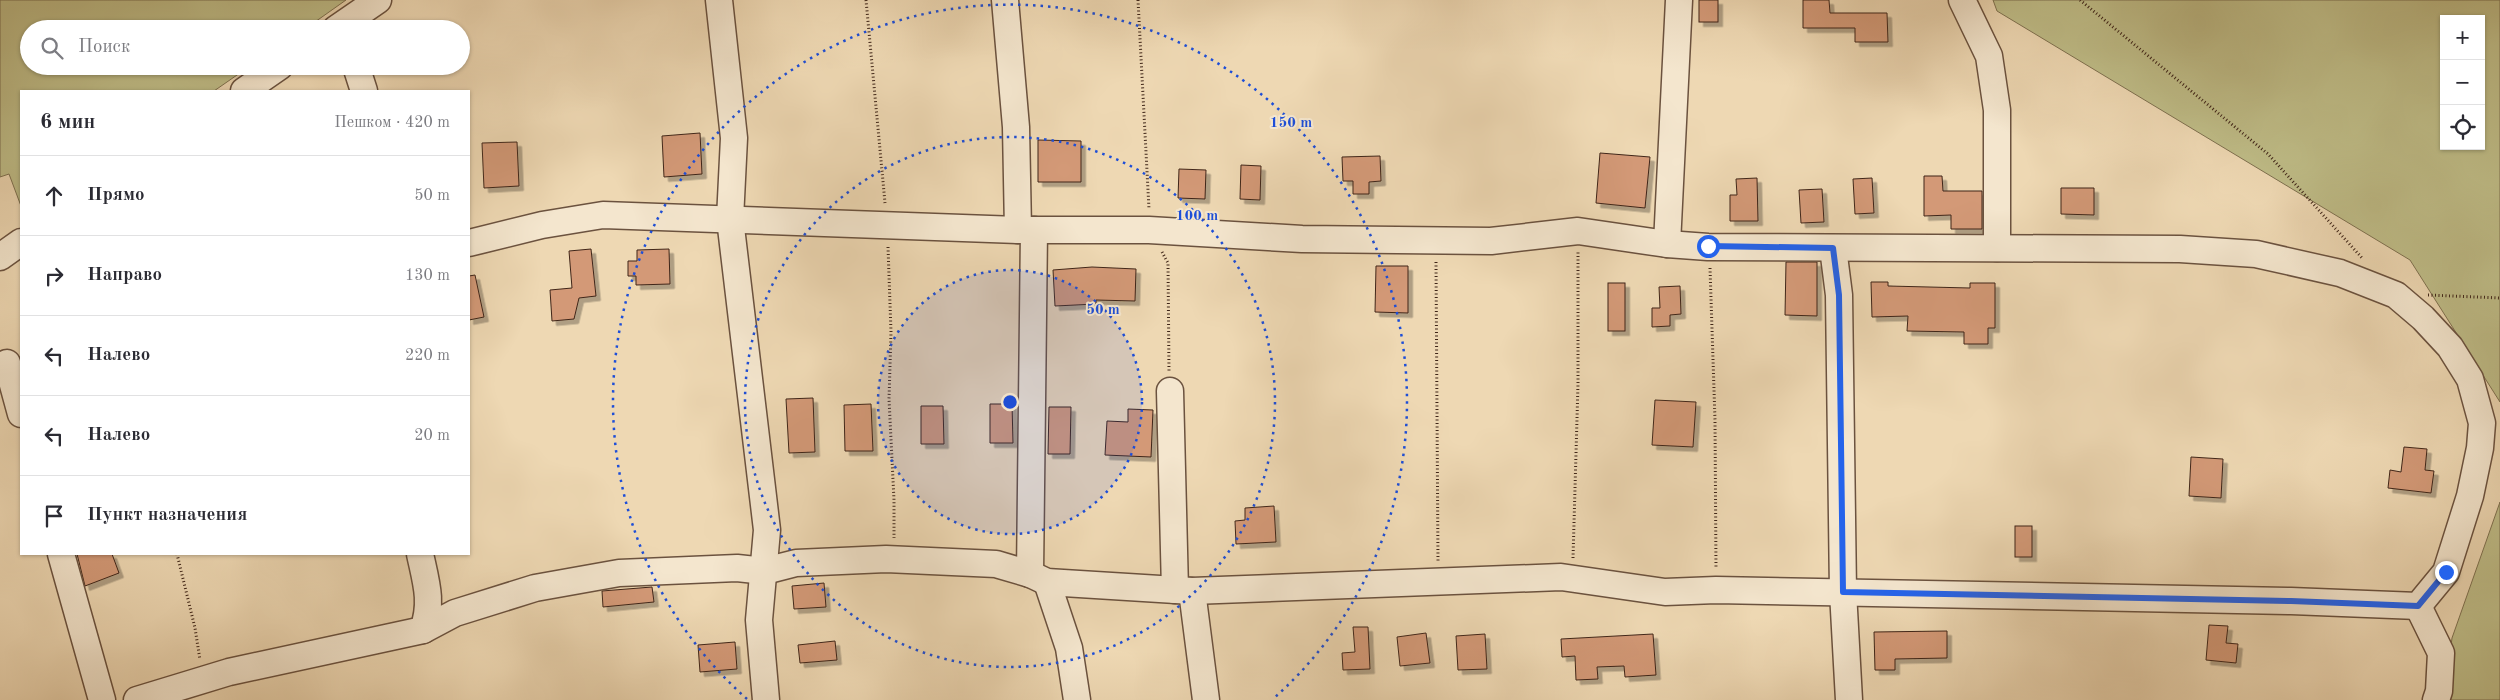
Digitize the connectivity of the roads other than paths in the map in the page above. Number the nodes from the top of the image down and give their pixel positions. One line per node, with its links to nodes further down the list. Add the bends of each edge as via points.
1 (378, 0): 6 (street)
2 (719, 0): 11 (street, via 734,138)
3 (1004, 0): 12 (street)
4 (1679, 0): 15 (street)
5 (1962, 0): 17 (street, via 1989,56 1998,110)
6 (350, 20)
7 (267, 75): 9 (street)
8 (359, 75): 10 (street)
9 (245, 90)
10 (364, 90)
11 (730, 218): 12 (street); 14 (street, via 603,215 542,225); 24 (street, via 767,530)
12 (1026, 230): 15 (street, via 1149,230 1302,239 1491,241 1578,231); 25 (street)
13 (20, 243): 18 (street)
14 (470, 243)
15 (1667, 244): 16 (street)
16 (1833, 248): 17 (street); 27 (street, via 1839,295)
17 (1997, 248): 28 (street, via 2180,249 2256,254 2340,273 2396,295 2450,347 2470,379 2482,423 2470,496 2446,572)
18 (0, 257)
19 (9, 363): 21 (street)
20 (1170, 391): 26 (street)
21 (20, 410)
22 (60, 555): 31 (street)
23 (420, 555): 29 (street, via 429,612)
24 (765, 571): 25 (street, via 796,563 893,560 996,564); 29 (street, via 737,568 619,573 535,588 454,613); 33 (street, via 759,620)
25 (1039, 578): 26 (street); 34 (street, via 1069,648)
26 (1184, 590): 27 (street, via 1561,577 1665,592); 35 (street)
27 (1843, 592): 28 (street); 36 (street)
28 (2418, 606): 30 (street, via 2441,653)
29 (423, 630): 32 (street, via 228,672)
30 (2438, 697)
31 (102, 700)
32 (137, 700)
33 (766, 700)
34 (1077, 700)
35 (1206, 700)
36 (1849, 700)

